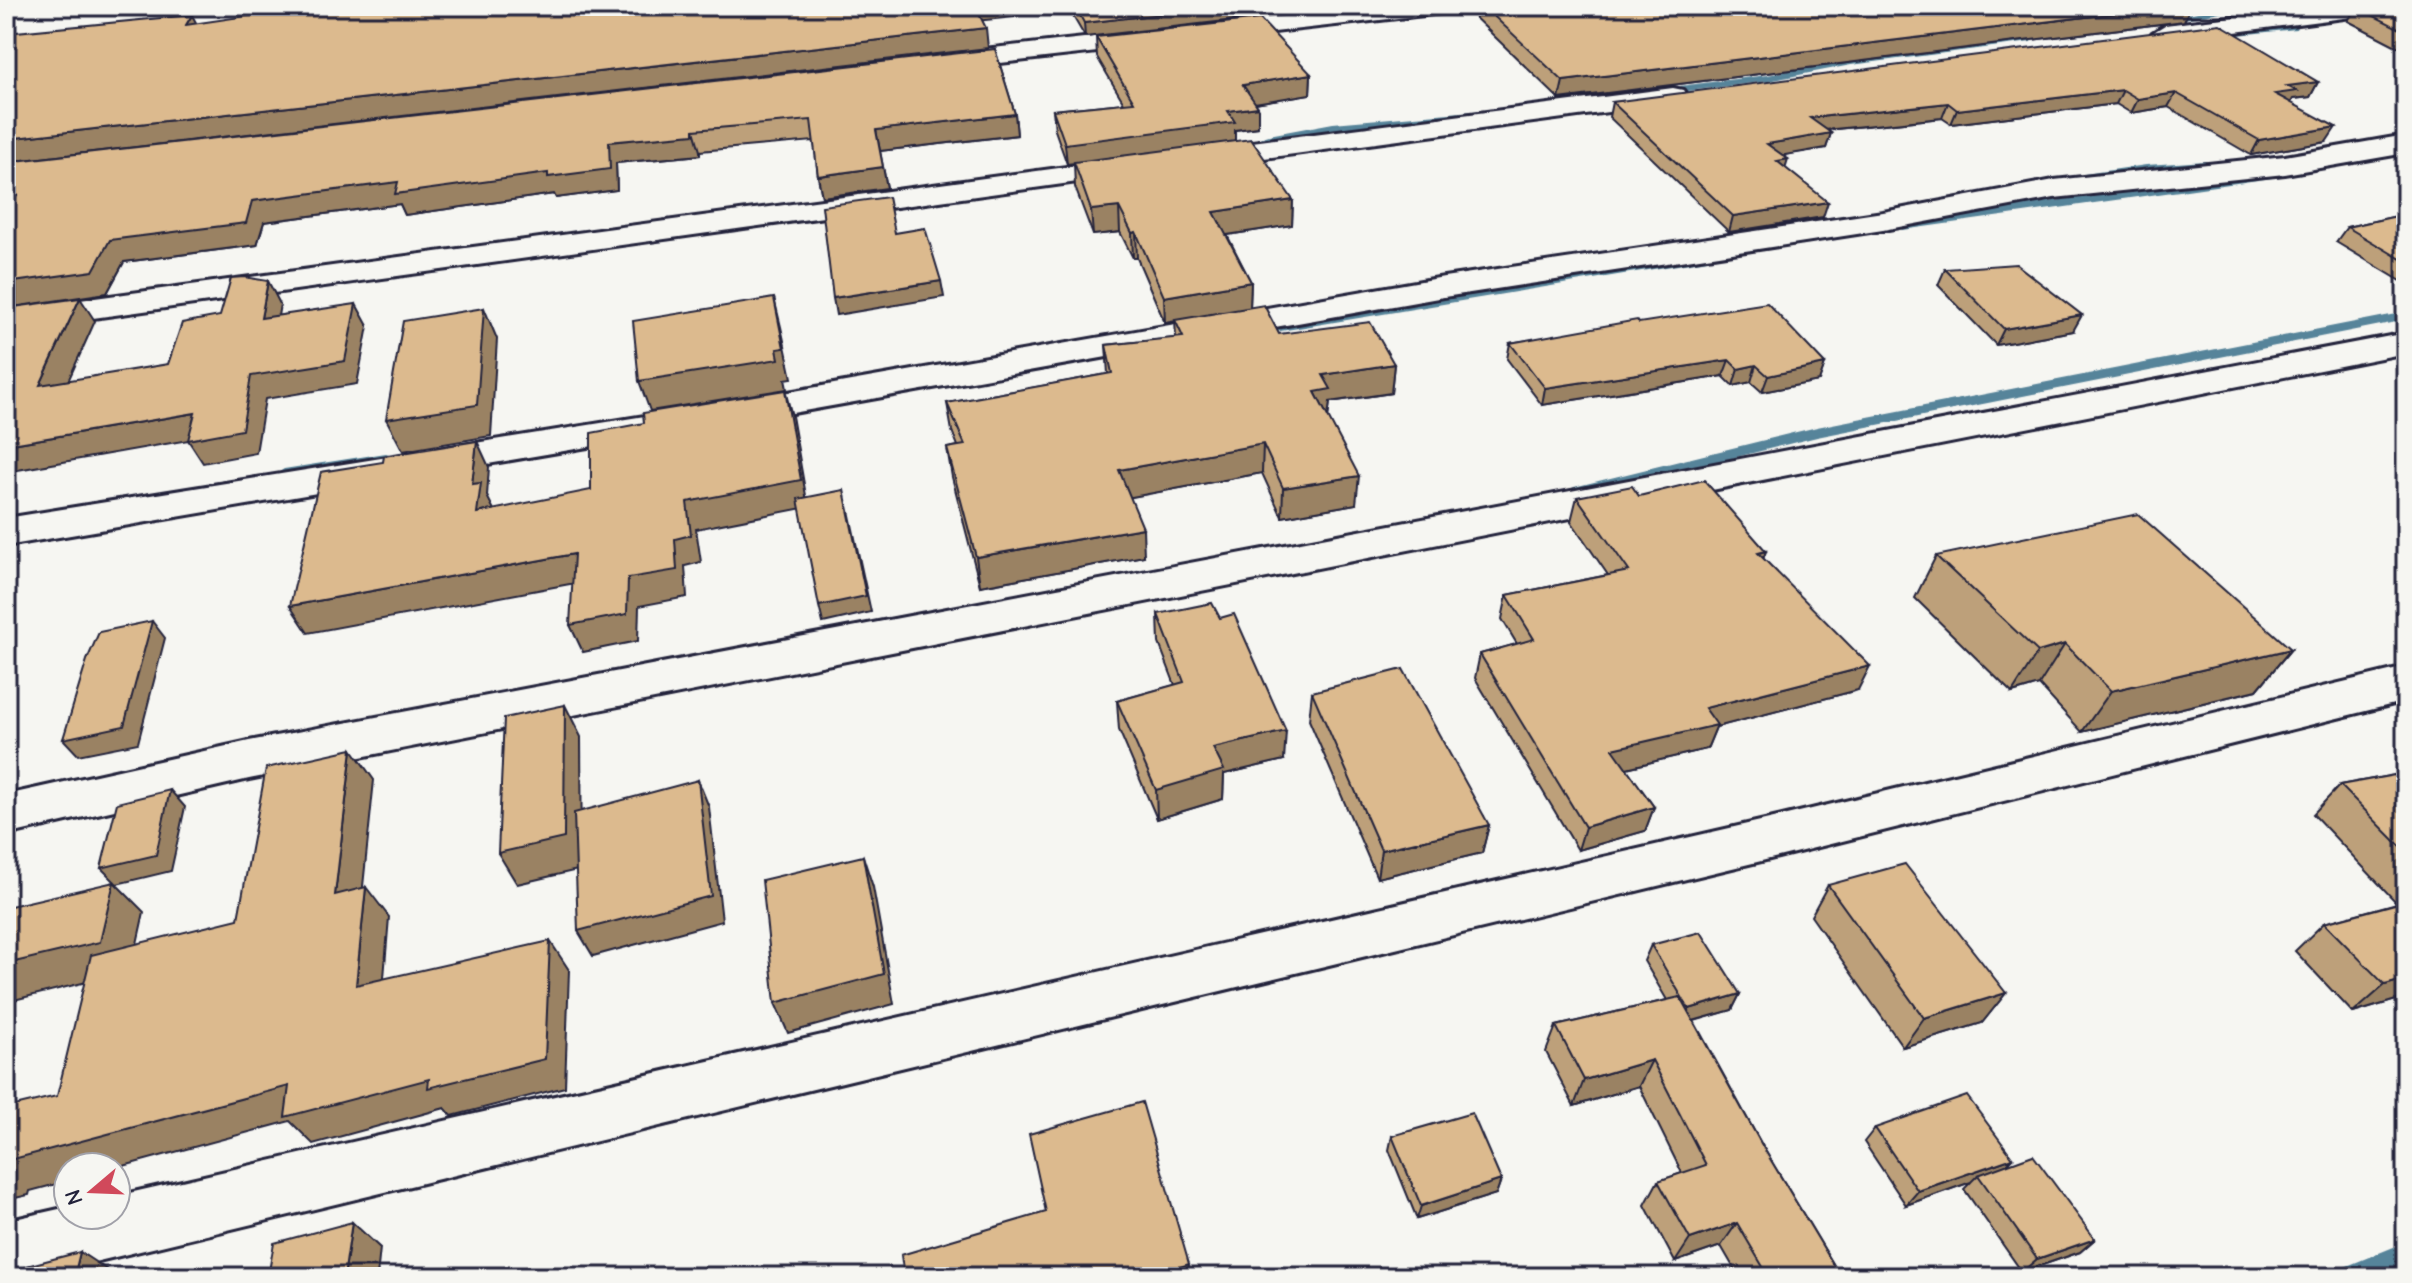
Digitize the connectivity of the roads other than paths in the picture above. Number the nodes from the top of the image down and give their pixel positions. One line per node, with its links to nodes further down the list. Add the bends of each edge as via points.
1 (1442, 6): 4 (street)
2 (2383, 6): 3 (street)
3 (2133, 37)
4 (916, 64)
5 (1695, 93): 7 (street)
6 (2406, 144): 9 (street, via 2285,165 2054,189 1883,221 1444,287)
7 (6, 320)
8 (2406, 343): 11 (street, via 280,754)
9 (6, 532)
10 (2406, 684): 12 (street, via 1778,837)
11 (6, 815)
12 (6, 1252)

